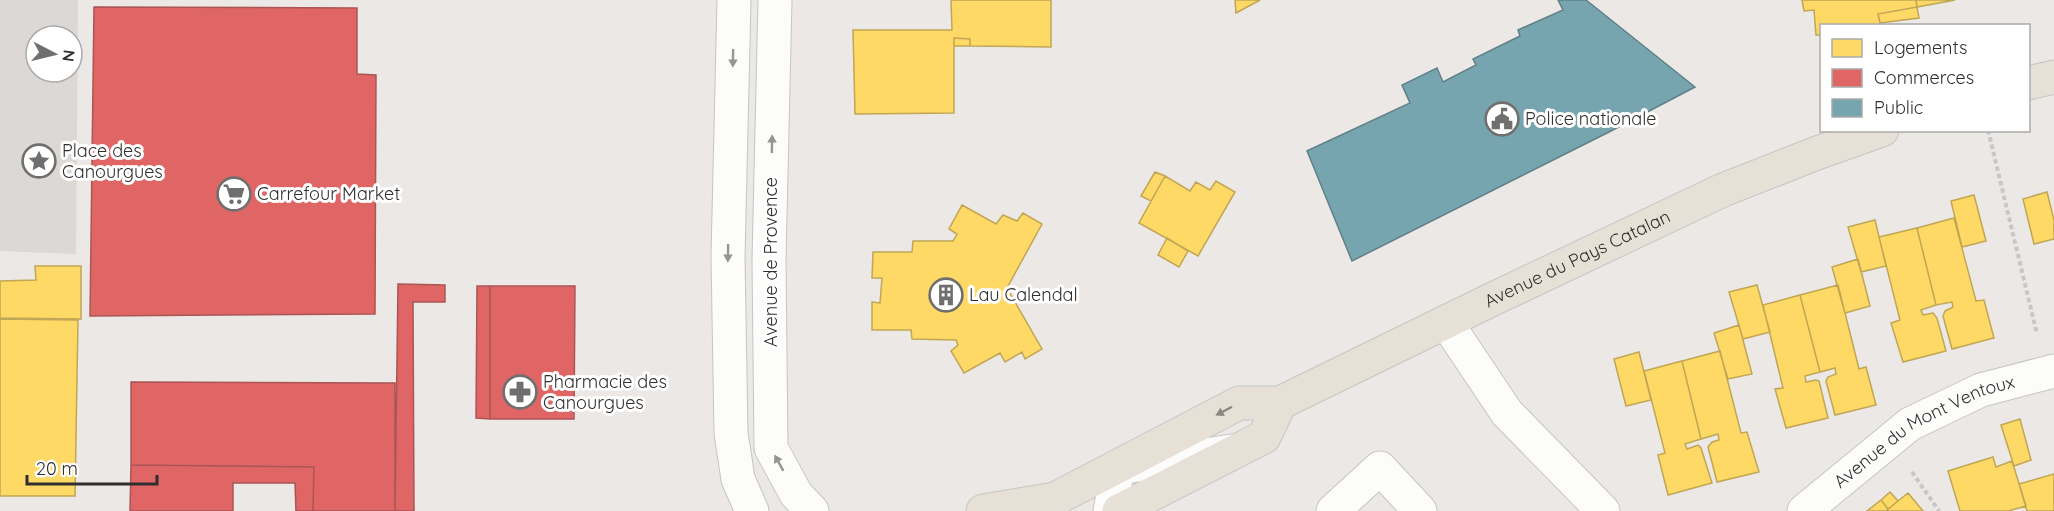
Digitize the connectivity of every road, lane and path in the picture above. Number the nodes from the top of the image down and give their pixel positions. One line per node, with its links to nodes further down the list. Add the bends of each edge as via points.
1 (734, 0): 12 (street, one-way to 12, via 728,256 731,433 738,479)
2 (775, 0): 13 (street, Avenue de Provence, one-way to 2, via 796,494 771,448)
3 (2054, 77): 4 (main road)
4 (2030, 83)
5 (1875, 132): 7 (main road, Avenue du Pays Catalan, via 1723,190)
6 (1989, 132): 8 (path)
7 (1446, 322): 9 (main road, Avenue du Pays Catalan); 19 (street, via 1507,413)
8 (2050, 372): 20 (street, Avenue du Mont Ventoux, via 1981,390 1910,424)
9 (1280, 403): 10 (main road, via 1264,437); 11 (main road, Avenue du Pays Catalan, one-way to 11, via 1239,403)
10 (1236, 450): 11 (street); 16 (main road)
11 (1118, 468): 14 (main road, Avenue du Pays Catalan, via 1055,499); 15 (street)
12 (752, 511)
13 (812, 511)
14 (983, 511)
15 (1110, 511)
16 (1119, 511)
17 (1333, 511): 18 (street, via 1380,468)
18 (1420, 511)
19 (1603, 511)
20 (1804, 511)

